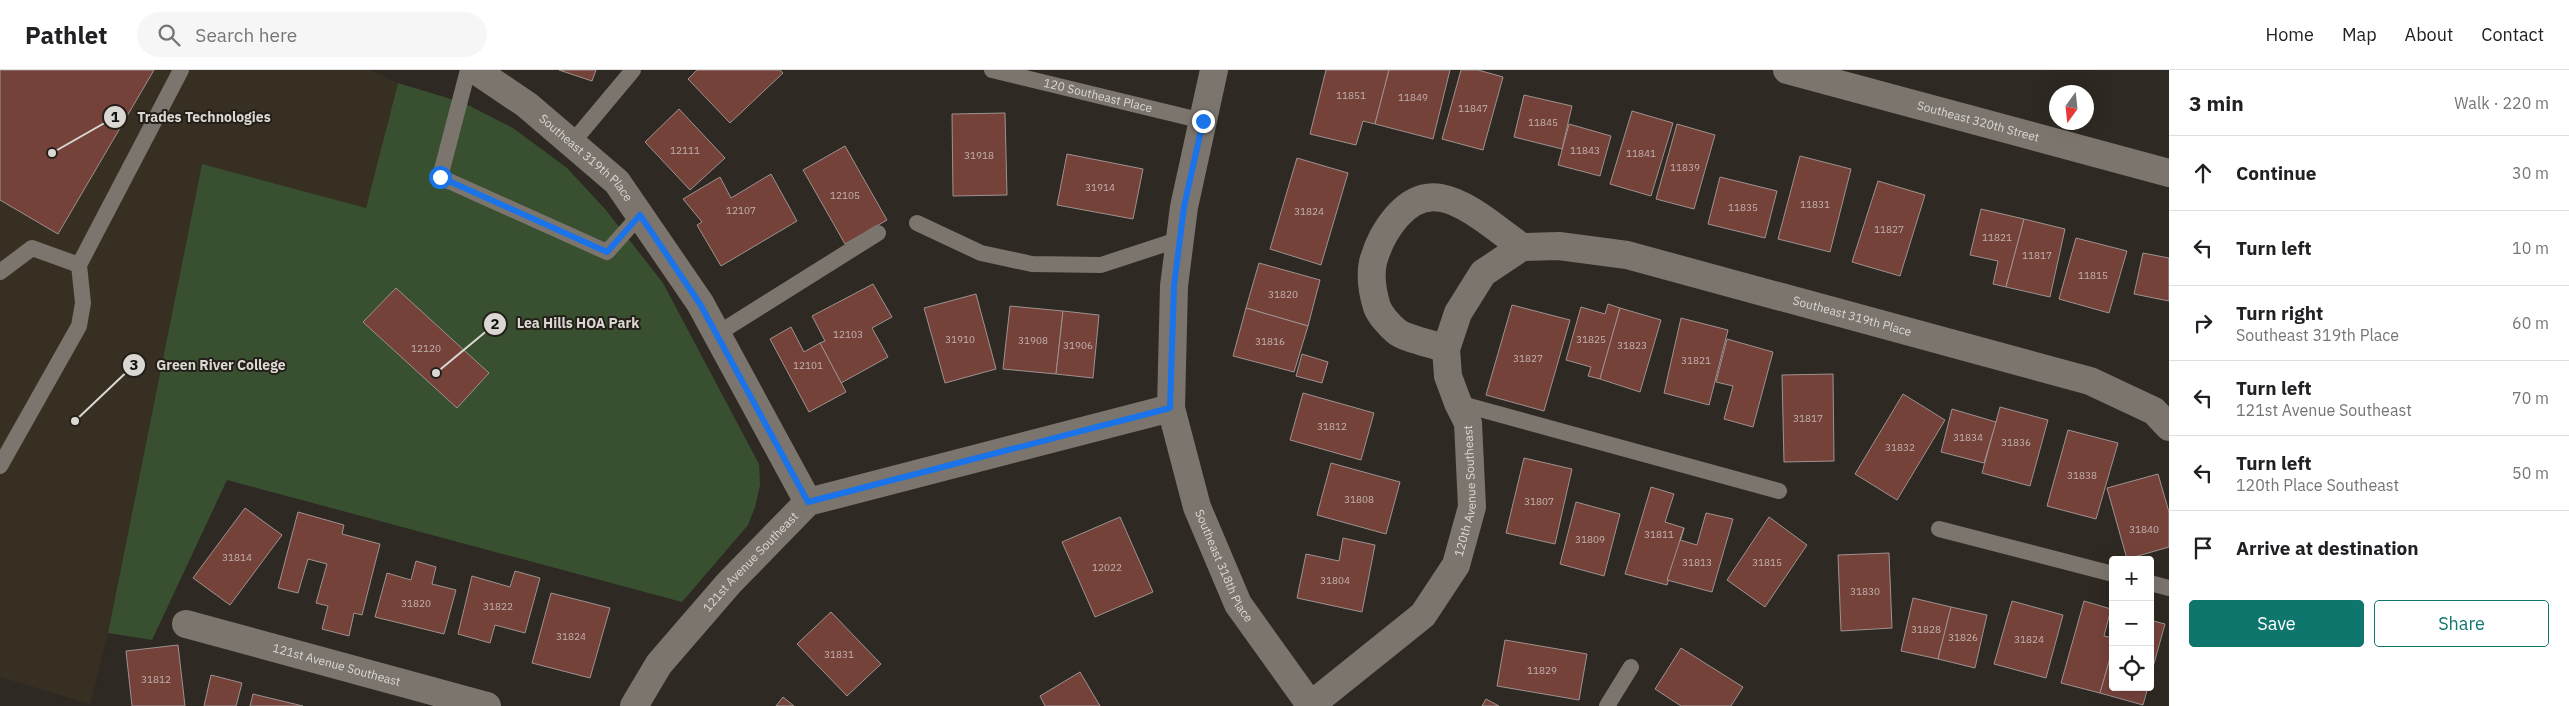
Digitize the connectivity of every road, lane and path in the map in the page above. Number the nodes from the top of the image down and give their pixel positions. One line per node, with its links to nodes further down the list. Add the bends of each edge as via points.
1 (181, 70): 16 (lane)
2 (468, 70): 11 (lane, via 440,177 607,252)
3 (475, 70): 9 (street, Southeast 319th Place, via 527,106)
4 (633, 70): 9 (lane)
5 (992, 70): 8 (lane, 120 Southeast Place)
6 (1214, 70): 8 (street, Southeast 318th Place)
7 (1787, 70): 10 (street, Southeast 320th Street)
8 (1203, 121): 14 (street, Southeast 318th Place)
9 (572, 143): 11 (street, Southeast 319th Place, via 617,182)
10 (2169, 173)
11 (640, 215): 18 (street, Southeast 319th Place)
12 (917, 223): 14 (lane, via 981,253 1032,264 1101,265)
13 (878, 233): 18 (lane)
14 (1180, 239): 21 (street, Southeast 318th Place, via 1174,286)
15 (1522, 247): 19 (street, 120th Avenue Southeast, via 1483,273 1458,312); 19 (street, via 1467,209 1441,198 1422,198 1405,206 1387,231 1373,263 1372,285 1378,310 1397,332); 22 (street, Southeast 319th Place, via 1559,246 1627,255 2090,381 2154,411)
16 (78, 265): 17 (lane, via 32,248); 23 (lane, via 83,302 80,326)
17 (0, 272)
18 (717, 334): 25 (street, Southeast 319th Place)
19 (1446, 349): 20 (street, 120th Avenue Southeast, via 1448,376)
20 (1458, 403): 24 (lane); 34 (street, 120th Avenue Southeast, via 1468,423 1472,507 1456,565 1423,615)
21 (1170, 408): 25 (street, 121st Avenue Southeast); 34 (street, Southeast 318th Place, via 1197,507 1238,604)
22 (2168, 425)
23 (0, 466)
24 (1779, 491)
25 (808, 502): 33 (street, 121st Avenue Southeast, via 729,583 659,664)
26 (1939, 529): 27 (lane)
27 (2109, 573)
28 (2154, 585): 29 (lane)
29 (2169, 588)
30 (186, 624): 32 (street, 121st Avenue Southeast)
31 (1631, 666): 35 (lane)
32 (486, 706)
33 (634, 706)
34 (1311, 706)
35 (1607, 706)

